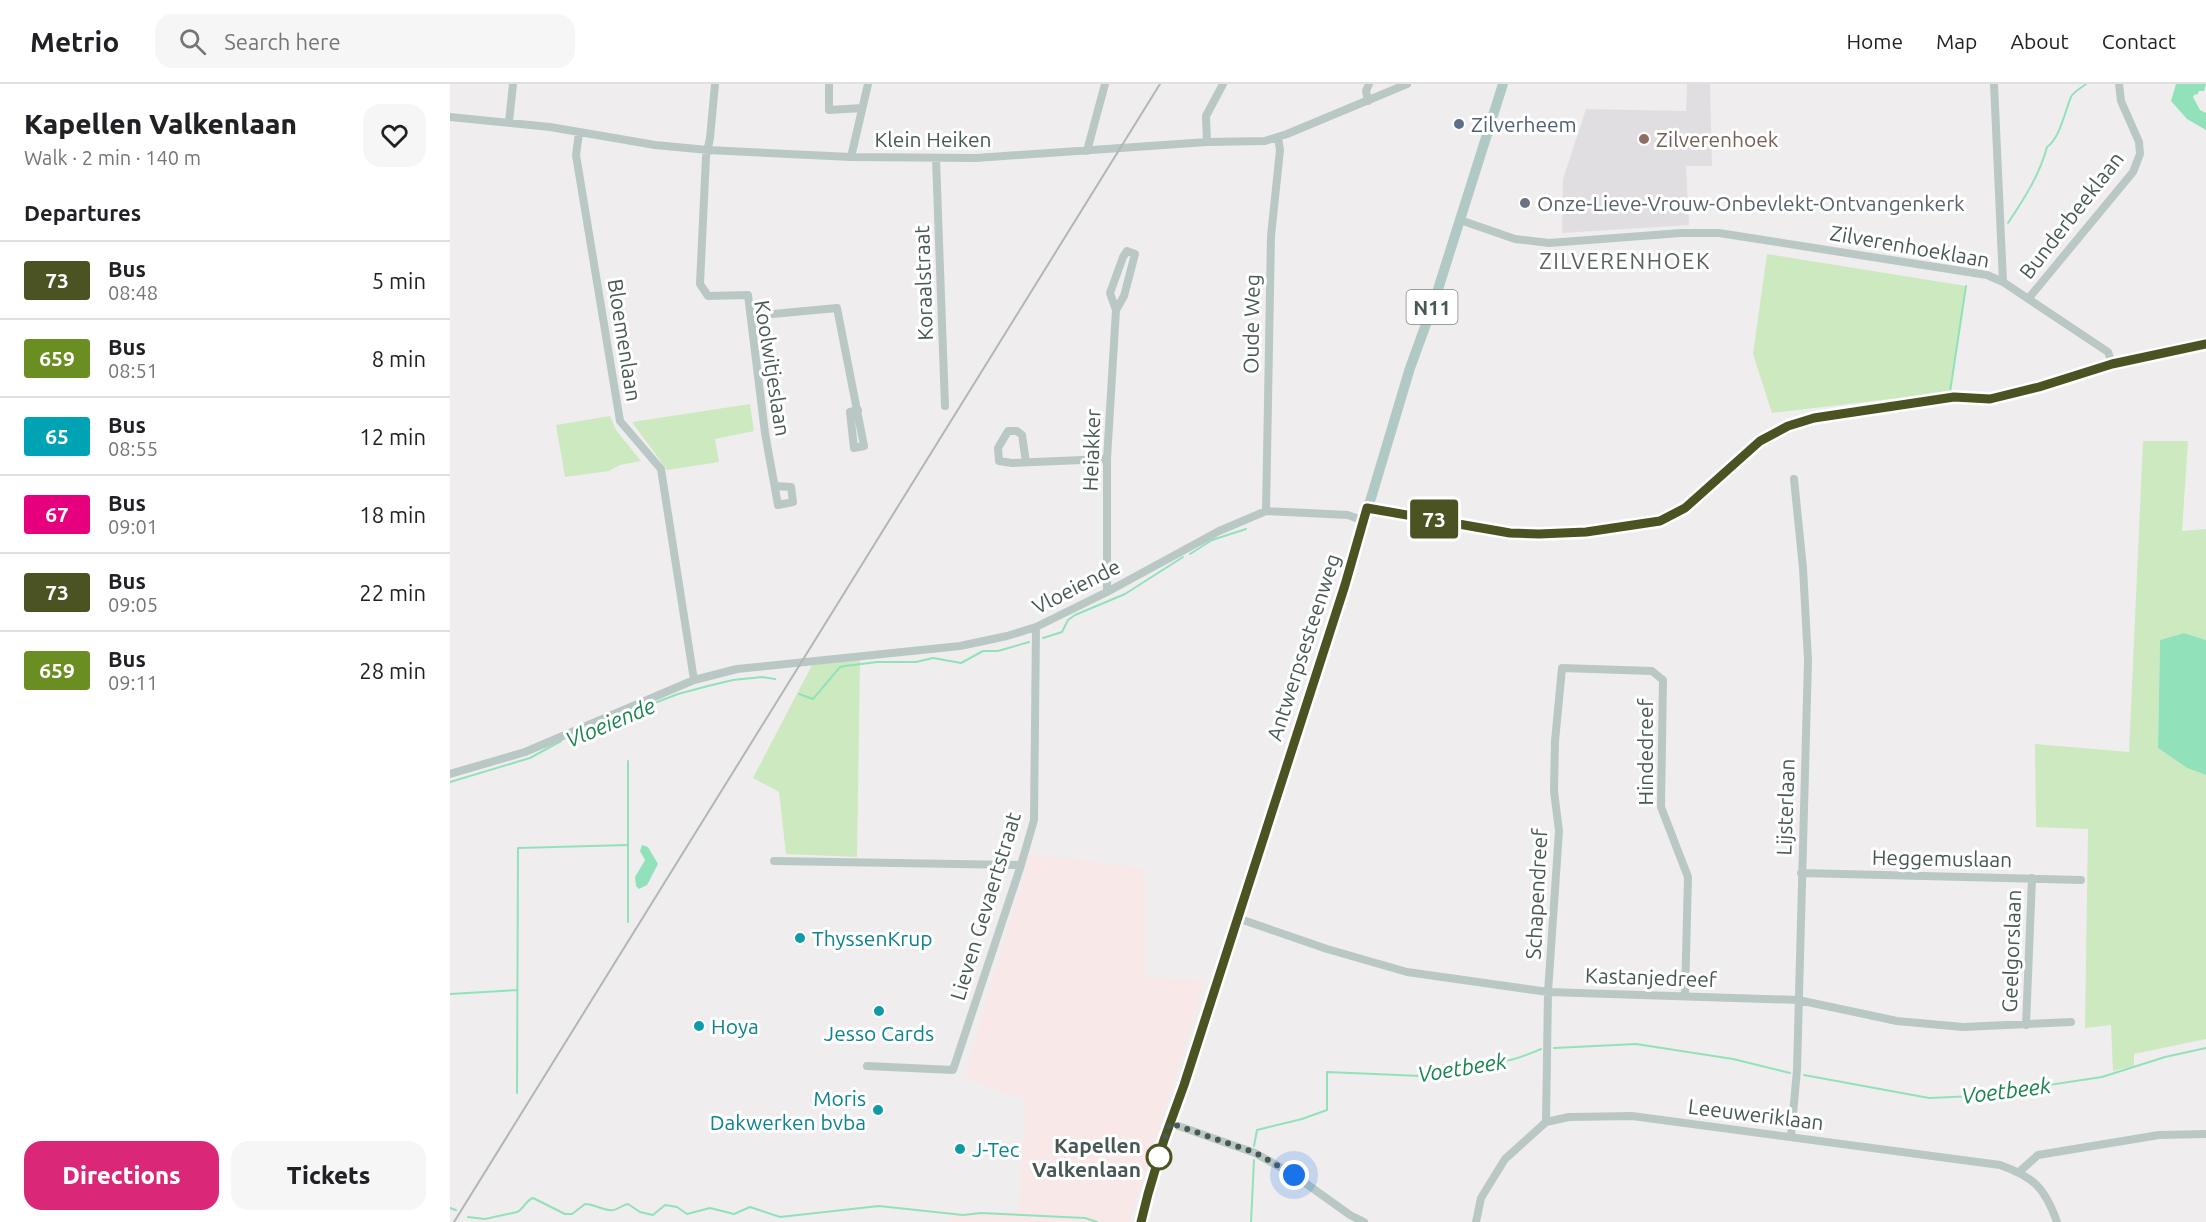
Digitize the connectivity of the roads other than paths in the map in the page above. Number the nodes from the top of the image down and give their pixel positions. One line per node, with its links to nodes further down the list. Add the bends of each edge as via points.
1 (513, 84): 15 (street)
2 (715, 84): 19 (street)
3 (829, 84): 13 (street, via 829,110)
4 (868, 84): 13 (street)
5 (1105, 84): 20 (street)
6 (1222, 84): 18 (street, via 1206,116)
7 (1369, 84): 12 (street)
8 (1407, 84): 12 (street, Klein Heiken)
9 (1503, 84): 23 (main road, Antwerpsesteenweg / N11)
10 (2119, 84): 25 (street, Bunderbeeklaan, via 2121,101 2139,142 2140,154 2133,172)
11 (1993, 85): 24 (street)
12 (1368, 101): 17 (street, Klein Heiken)
13 (862, 108): 21 (street)
14 (450, 117): 15 (street, Klein Heiken)
15 (509, 123): 16 (street, Klein Heiken)
16 (579, 133): 19 (street, Klein Heiken); 42 (street, Bloemenlaan, via 576,155 620,421 661,469)
17 (1278, 137): 18 (street, Klein Heiken); 37 (street, Oude Weg, via 1271,236)
18 (1206, 142): 20 (street, Klein Heiken)
19 (708, 150): 21 (street, Klein Heiken); 27 (street, Koolwitjeslaan, via 700,284 708,296 748,295)
20 (1087, 151): 22 (street, Klein Heiken)
21 (851, 157): 22 (street, Klein Heiken)
22 (936, 159): 30 (street, Koraalstraat)
23 (1460, 220): 24 (street, Zilverenhoeklaan, via 1515,239 1549,243 1719,233 1987,275); 36 (main road, Antwerpsesteenweg / N11)
24 (2003, 282): 25 (street, Zilverenhoeklaan)
25 (2028, 299): 29 (street, Zilverenhoeklaan, via 2108,352)
26 (1116, 310): 26 (street, Heiakker, via 1135,262 1136,254 1127,251 1110,293); 32 (street, Heiakker)
27 (751, 316): 31 (street, via 837,308); 35 (street, Koolwitjeslaan)
28 (2206, 344): 29 (street)
29 (2112, 364): 36 (street, via 1990,399 1954,397 1792,424 1745,452 1685,508 1660,521 1586,532 1510,533)
30 (945, 406)
31 (858, 410)
32 (1107, 459): 33 (street); 39 (street, Heiakker)
33 (1026, 462)
34 (1794, 479): 46 (street, Lijsterlaan, via 1808,660)
35 (775, 486)
36 (1367, 508): 38 (main road, Antwerpsesteenweg / N11)
37 (1266, 511): 38 (street, Vloeiende, via 1348,515); 39 (street, Vloeiende, via 1219,531)
38 (1364, 521): 49 (main road, Antwerpsesteenweg / N11)
39 (1107, 592): 40 (street, Vloeiende)
40 (1036, 627): 42 (street, Vloeiende, via 960,645 737,669); 45 (street, Lieven Gevaertstraat, via 1034,820)
41 (1562, 668): 50 (street, Schapendreef, via 1554,791 1559,831); 51 (street, Hindedreef, via 1652,671 1663,680 1661,807 1688,877)
42 (694, 681): 43 (street, Vloeiende, via 525,752)
43 (450, 774)
44 (774, 861): 45 (street)
45 (1021, 865): 55 (street, Lieven Gevaertstraat, via 953,1070)
46 (1801, 873): 47 (street, Heggemuslaan); 52 (street, Lijsterlaan)
47 (2032, 878): 48 (street, Heggemuslaan); 54 (street, Geelgorslaan)
48 (2081, 880)
49 (1237, 918): 50 (street, Kastanjedreef, via 1407,972); 57 (main road, Antwerpsesteenweg / N11)
50 (1548, 992): 51 (street, Kastanjedreef); 56 (street, Schapendreef)
51 (1685, 996): 52 (street, Kastanjedreef)
52 (1797, 1000): 54 (street, Kastanjedreef, via 1898,1021 1963,1028); 59 (street, Lijsterlaan, via 1797,1070)
53 (2071, 1022): 54 (street, Kastanjedreef)
54 (2026, 1024)
55 (867, 1066)
56 (1546, 1122): 59 (street, Leeuweriklaan, via 1569,1117 1632,1116); 63 (street, via 1505,1159 1480,1198)
57 (1170, 1123): 61 (main road, Antwerpsesteenweg / N11); 62 (street, via 1256,1153)
58 (2206, 1134): 60 (street, via 2159,1135 2038,1155)
59 (1791, 1136): 60 (street, Leeuweriklaan, via 2000,1165)
60 (2019, 1172): 64 (street, Leeuweriklaan, via 2036,1184 2049,1201)
61 (1141, 1222)
62 (1364, 1222)
63 (1476, 1222)
64 (2057, 1222)

